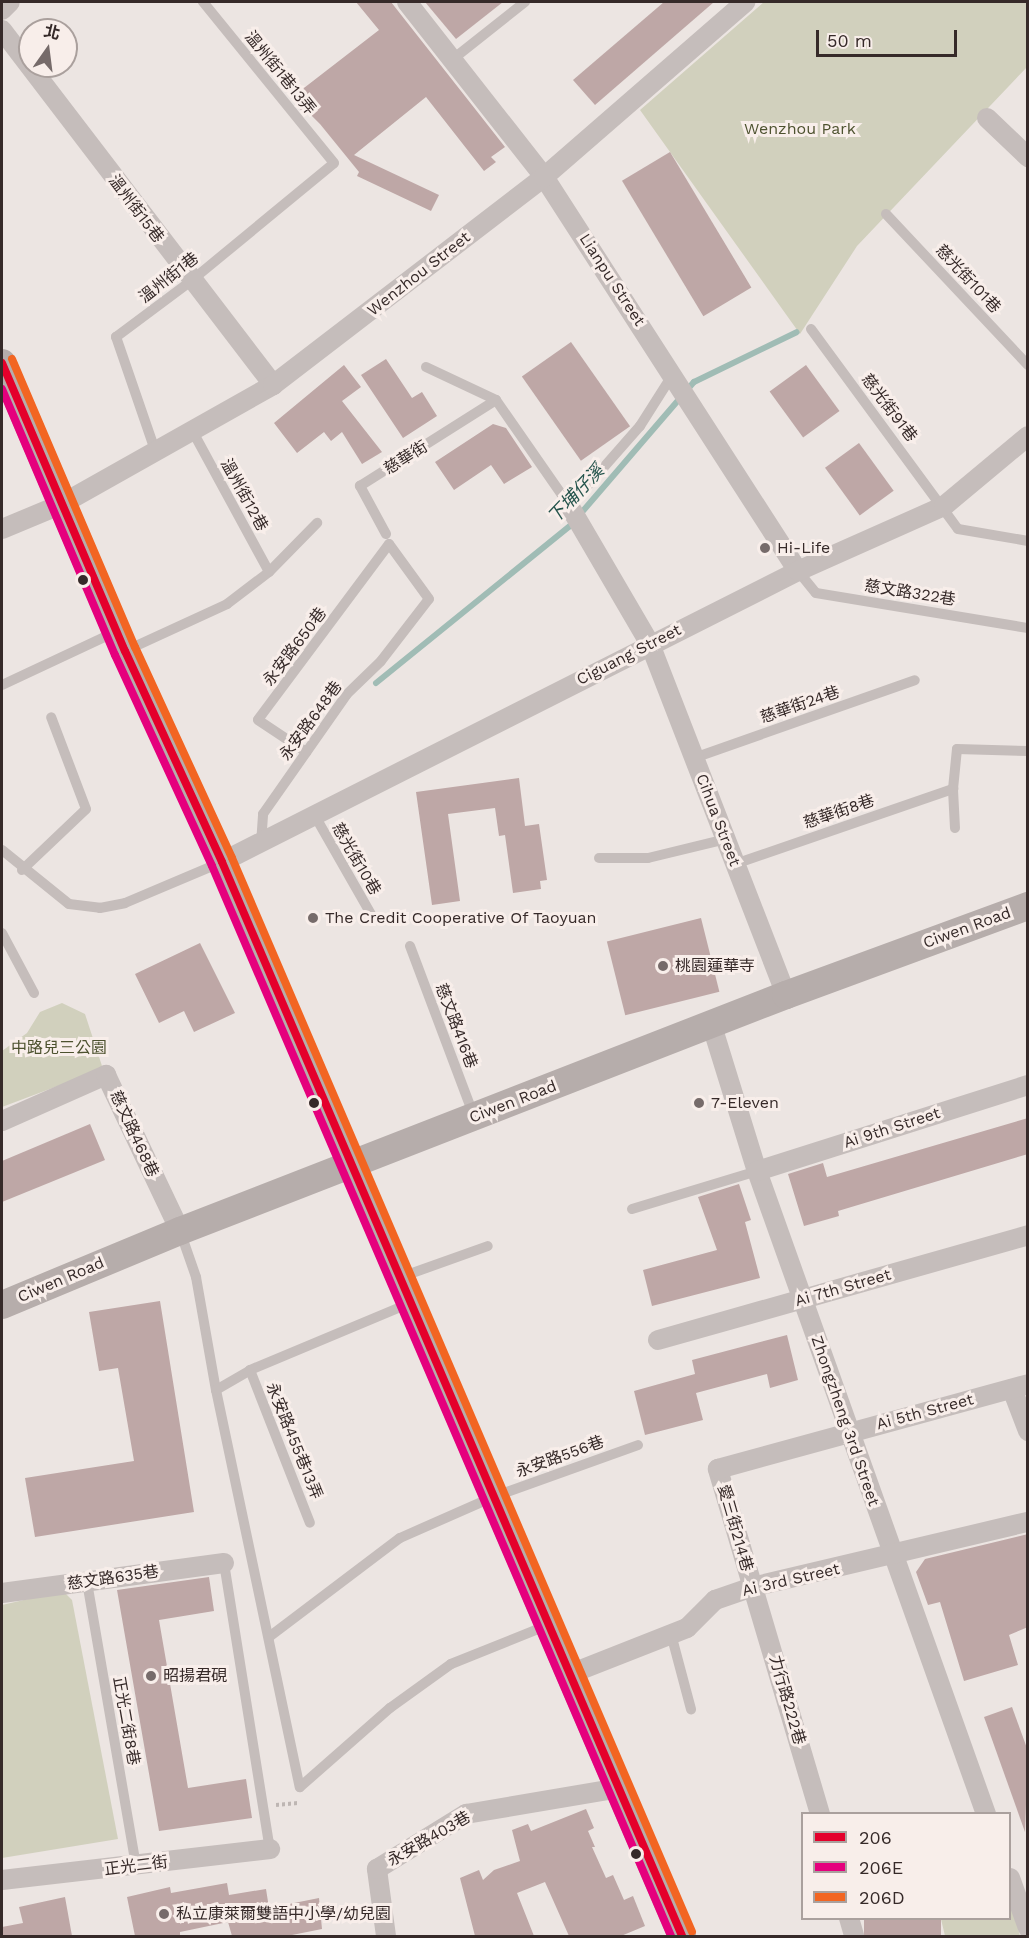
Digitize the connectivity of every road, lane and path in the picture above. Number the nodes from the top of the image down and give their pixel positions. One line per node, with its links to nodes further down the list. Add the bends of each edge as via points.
1 (10, 2): 6 (street)
2 (203, 2): 11 (lane, 溫州街1巷13弄)
3 (407, 2): 8 (street, Lianpu Street)
4 (525, 2): 8 (lane)
5 (746, 2): 12 (street, Wenzhou Street)
6 (2, 10)
7 (2, 30): 14 (street, 溫州街15巷)
8 (453, 59): 12 (street, Lianpu Street)
9 (987, 118): 10 (street)
10 (1028, 157)
11 (334, 163): 14 (lane, 溫州街1巷)
12 (544, 177): 19 (street, Wenzhou Street); 20 (street, Lianpu Street)
13 (886, 214): 17 (lane, 慈光街101巷)
14 (191, 281): 19 (street, 溫州街15巷); 24 (lane, 溫州街1巷, via 116,337)
15 (811, 329): 26 (lane, 慈光街91巷)
16 (2, 363): 25 (main road)
17 (1028, 365)
18 (426, 367): 21 (lane)
19 (273, 385): 22 (street, Wenzhou Street)
20 (681, 387): 27 (lane, via 640,426 582,492); 32 (street, Lianpu Street)
21 (496, 400): 27 (lane); 30 (lane, 慈華街, via 360,486)
22 (193, 432): 24 (street, Wenzhou Street); 33 (lane, 溫州街12巷)
23 (1028, 436): 26 (street, Ciguang Street)
24 (156, 453): 25 (street, Wenzhou Street)
25 (63, 504): 29 (street, Wenzhou Street); 35 (main road)
26 (944, 506): 31 (lane, 慈光街91巷, via 958,529); 32 (street, Ciguang Street)
27 (573, 513): 36 (street)
28 (317, 523): 33 (lane)
29 (2, 529)
30 (387, 539): 40 (lane, 永安路648巷, via 429,599 381,661 347,694); 40 (lane, 永安路650巷, via 258,720)
31 (1028, 541)
32 (798, 571): 34 (lane, 慈文路322巷, via 816,593); 36 (street, Ciguang Street)
33 (269, 572): 35 (lane, via 227,604)
34 (1028, 628)
35 (121, 641): 38 (lane); 50 (main road)
36 (650, 644): 42 (street, Cihua Street); 44 (street, Ciguang Street)
37 (915, 680): 42 (lane, 慈華街24巷)
38 (2, 685)
39 (51, 717): 52 (lane, via 86,809)
40 (306, 752): 47 (lane, 永安路648巷, via 263,814)
41 (1028, 752): 43 (lane, via 957,749)
42 (694, 758): 46 (street, Cihua Street)
43 (953, 789): 45 (lane); 51 (lane, 慈華街8巷)
44 (315, 816): 47 (street, Ciguang Street); 54 (lane, 慈光街10巷)
45 (955, 828)
46 (726, 839): 49 (lane, via 648,858); 51 (street, Cihua Street)
47 (261, 844): 50 (street, Ciguang Street)
48 (2, 850): 52 (lane)
49 (599, 858)
50 (222, 862): 52 (lane, via 125,903 100,908 69,904); 63 (main road)
51 (735, 864): 58 (street, Cihua Street)
52 (22, 870)
53 (1028, 906): 58 (main road, Ciwen Road)
54 (372, 916)
55 (2, 933): 57 (lane)
56 (410, 946): 61 (lane, 慈文路416巷)
57 (34, 993)
58 (786, 995): 59 (main road, Ciwen Road)
59 (711, 1026): 61 (main road, Ciwen Road); 64 (street, Zhongzheng 3rd Street)
60 (1028, 1085): 64 (street, Ai 9th Street)
61 (474, 1116): 63 (main road, Ciwen Road)
62 (2, 1121): 66 (street, 慈文路468巷, via 106,1075)
63 (351, 1165): 66 (main road, Ciwen Road); 69 (main road)
64 (757, 1171): 65 (lane); 70 (street, Zhongzheng 3rd Street)
65 (632, 1209)
66 (180, 1231): 71 (main road, Ciwen Road); 75 (lane, via 196,1277)
67 (1028, 1235): 70 (street, Ai 7th Street)
68 (488, 1246): 69 (lane)
69 (406, 1290): 73 (lane); 80 (main road)
70 (803, 1299): 72 (street, Ai 7th Street); 77 (street, Zhongzheng 3rd Street)
71 (2, 1305)
72 (658, 1340)
73 (250, 1370): 75 (lane); 82 (lane, 永安路455巷13弄)
74 (1020, 1386): 76 (street); 77 (street, Ai 5th Street)
75 (216, 1390): 90 (lane)
76 (1028, 1431)
77 (849, 1433): 79 (street, Ai 5th Street); 83 (street, Zhongzheng 3rd Street)
78 (638, 1445): 80 (lane, 永安路556巷)
79 (718, 1468): 86 (street, 愛三街214巷)
80 (494, 1497): 88 (main road); 90 (lane, 永安路556巷, via 400,1538)
81 (1028, 1522): 83 (street, Ai 3rd Street)
82 (310, 1523)
83 (892, 1557): 86 (street, Ai 3rd Street); 97 (street, Zhongzheng 3rd Street)
84 (224, 1563): 85 (street, 慈文路635巷); 95 (lane)
85 (87, 1582): 87 (street, 慈文路635巷); 99 (lane, 正光二街8巷)
86 (752, 1587): 89 (street, Ai 3rd Street, via 715,1600 687,1628); 96 (street, 力行路222巷)
87 (2, 1593)
88 (550, 1624): 91 (main road); 93 (lane, via 451,1664 351,1740)
89 (671, 1634): 91 (street, Ai 3rd Street); 92 (lane)
90 (269, 1637): 93 (lane)
91 (570, 1674): 94 (main road)
92 (691, 1709)
93 (300, 1787): 95 (path, via 302,1802)
94 (619, 1788): 104 (street, 永安路403巷, via 466,1814 377,1869); 105 (main road)
95 (263, 1807): 98 (lane)
96 (819, 1812)
97 (985, 1812)
98 (270, 1849): 99 (street, 正光二街)
99 (136, 1866): 100 (street, 正光二街)
100 (2, 1880)
101 (1011, 1881): 103 (street)
102 (850, 1920): 106 (street)
103 (1028, 1928)
104 (386, 1936)
105 (682, 1936)
106 (854, 1936)

